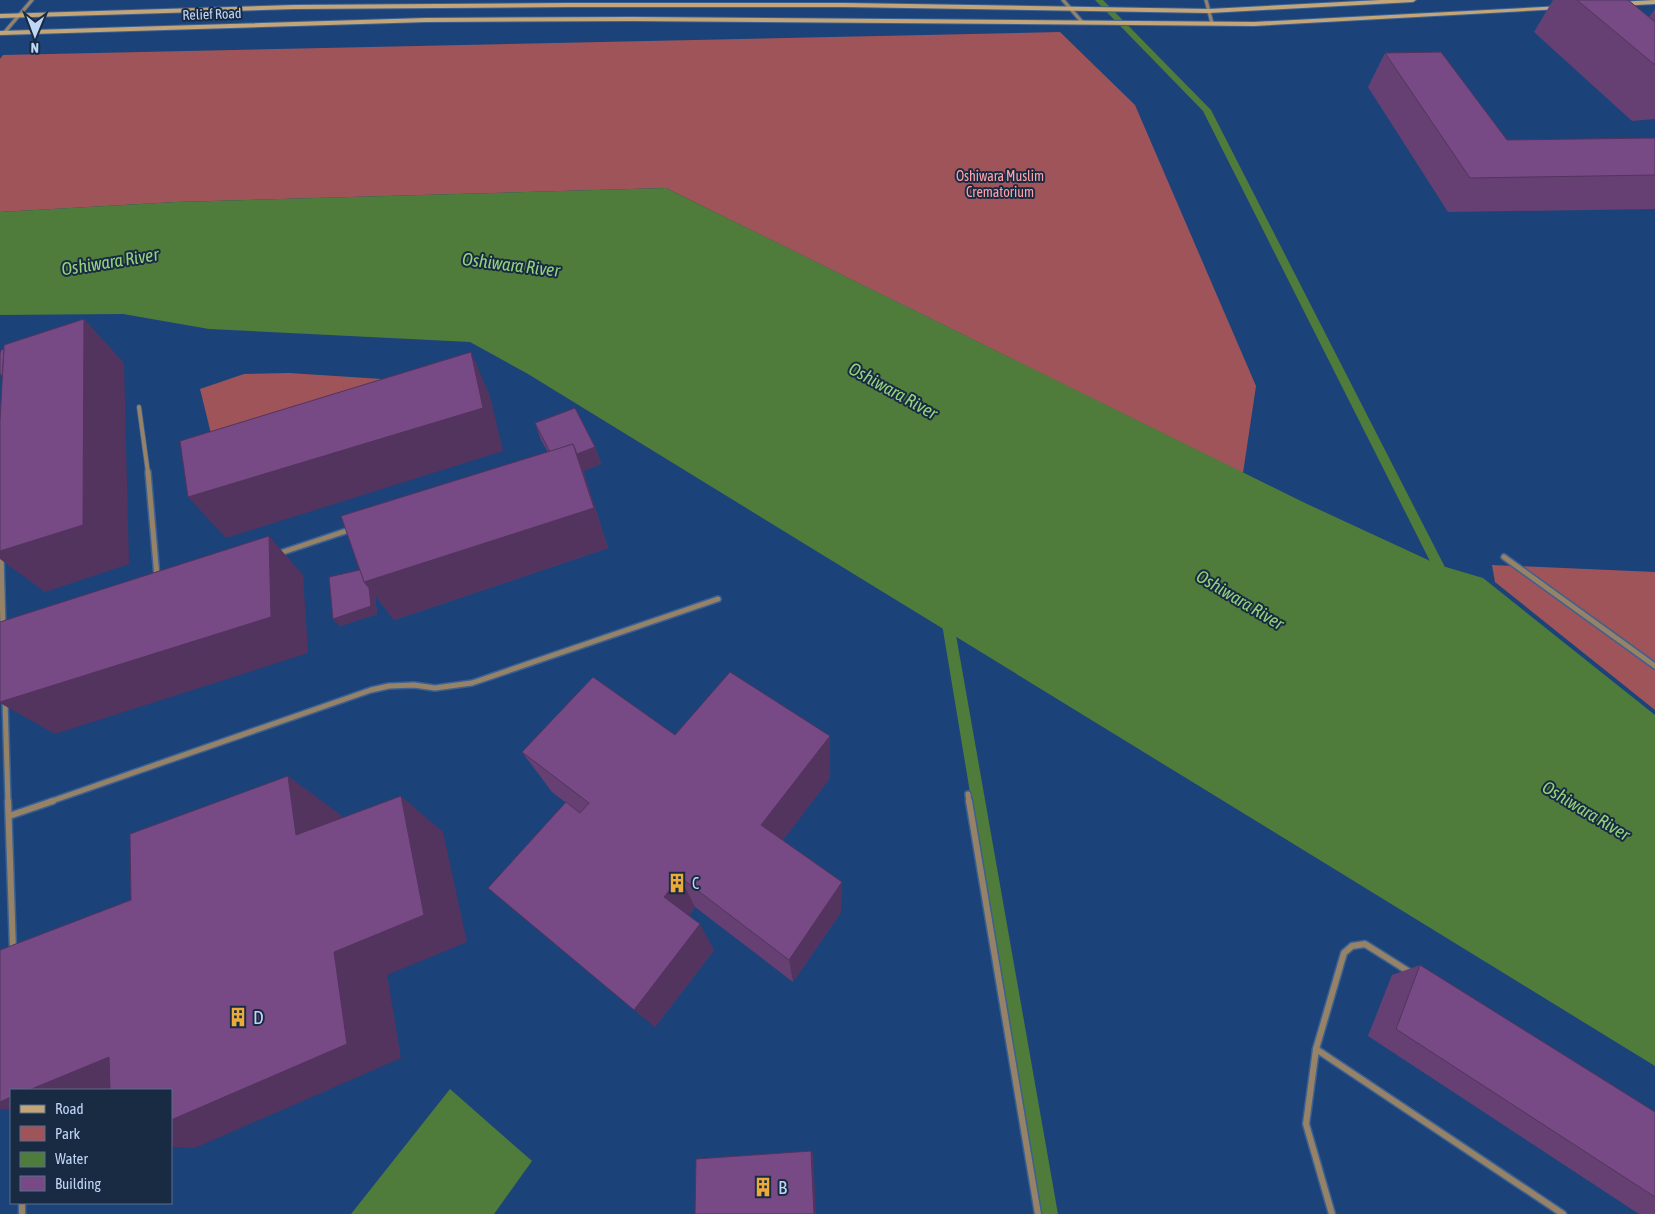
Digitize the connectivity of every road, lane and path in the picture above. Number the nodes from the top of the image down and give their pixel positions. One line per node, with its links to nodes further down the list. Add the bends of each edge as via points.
1 (32, 0): 15 (street)
2 (1063, 0): 12 (street)
3 (1206, 0): 13 (street)
4 (1318, 0): 10 (street)
5 (1413, 0): 10 (street, Relief Road)
6 (633, 2): 9 (street, Relief Road); 15 (street, Relief Road, via 294,7)
7 (1655, 2): 8 (street)
8 (1606, 4)
9 (762, 5): 12 (street, Relief Road); 16 (street)
10 (1323, 6): 13 (street, Relief Road)
11 (1566, 6): 18 (street, Relief Road, via 1254,24)
12 (1071, 10): 13 (street, Relief Road); 17 (street)
13 (1209, 11): 18 (street)
14 (0, 16): 15 (street, Relief Road)
15 (18, 16): 19 (street)
16 (762, 20): 17 (street, Relief Road); 19 (street, Relief Road, via 426,20)
17 (1082, 22): 18 (street, Relief Road)
18 (1212, 23)
19 (2, 33)
20 (139, 408): 25 (street)
21 (354, 528): 23 (street)
22 (1, 549): 27 (street)
23 (270, 556)
24 (1504, 557): 28 (street)
25 (157, 582)
26 (718, 599): 31 (street, via 472,683 435,688 389,686 371,690)
27 (3, 634)
28 (1655, 666)
29 (5, 691): 31 (street)
30 (968, 794): 35 (street)
31 (9, 816): 32 (street)
32 (14, 953)
33 (1415, 975): 34 (street, via 1365,944 1352,946 1344,952)
34 (1316, 1049): 36 (street, via 1306,1124); 37 (street)
35 (1038, 1214)
36 (1332, 1214)
37 (1563, 1214)

